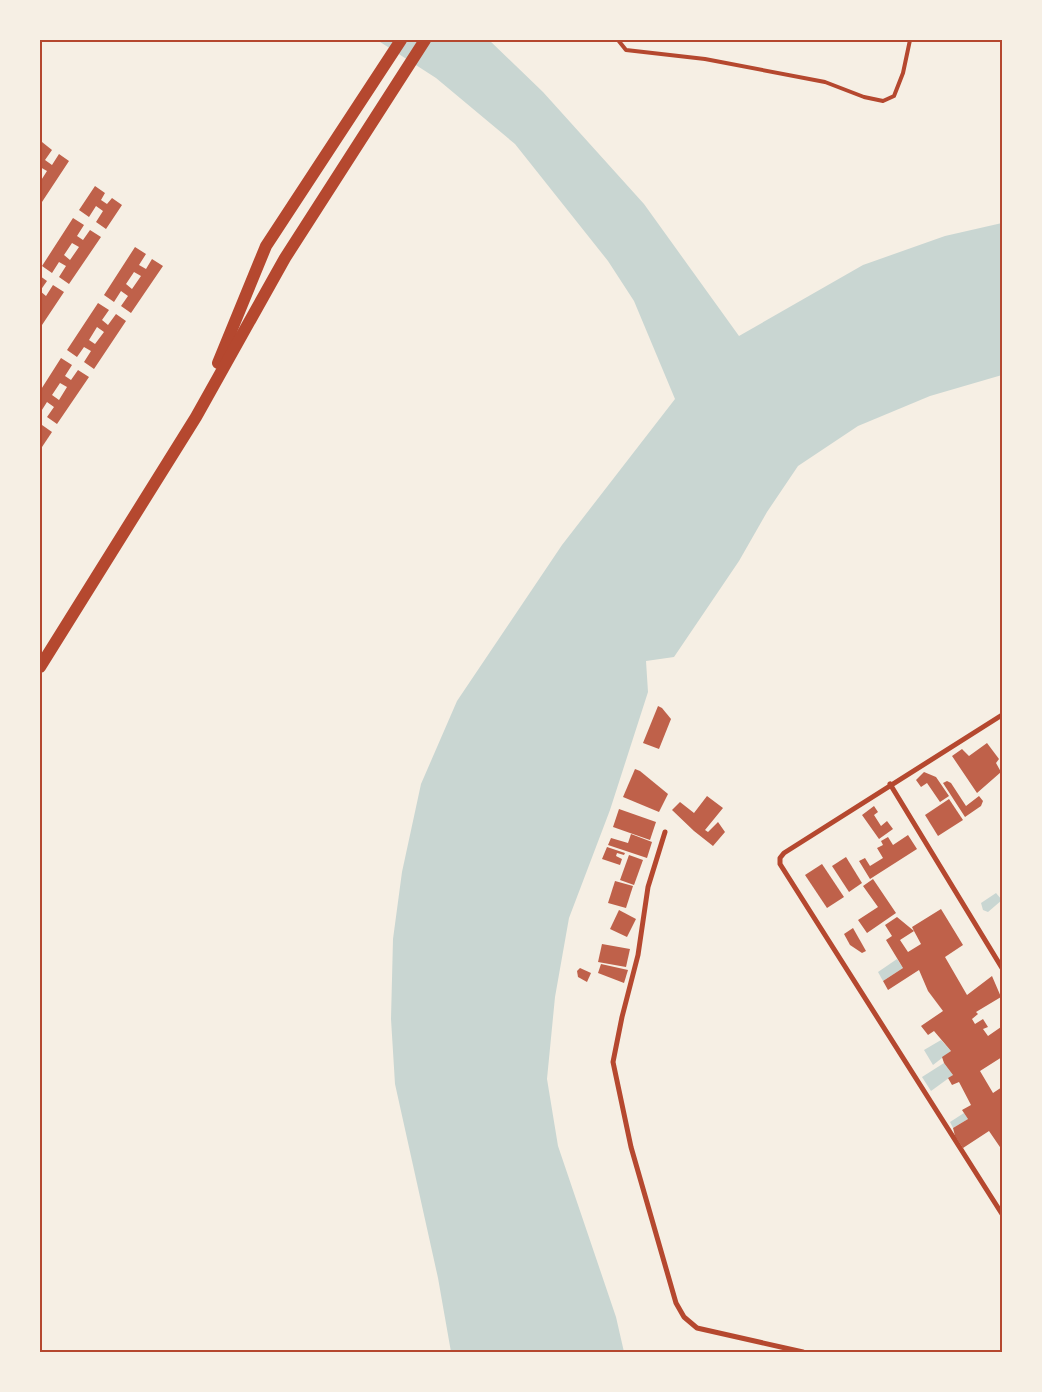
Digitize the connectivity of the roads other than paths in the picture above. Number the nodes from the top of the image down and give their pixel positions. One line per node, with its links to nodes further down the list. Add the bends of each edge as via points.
1 (401, 40): 5 (highway, via 266,246)
2 (425, 40): 5 (highway, via 285,258)
3 (618, 40): 4 (lane, via 626,50 706,59 816,81 883,101 894,96)
4 (910, 40)
5 (196, 417): 6 (highway)
6 (40, 667)
7 (1001, 717): 8 (street)
8 (890, 784): 10 (street); 11 (street, via 784,853 780,864)
9 (665, 832): 13 (street, via 648,887 638,955 613,1062 631,1147 676,1303 684,1317 696,1328)
10 (1002, 968)
11 (1000, 1207): 12 (street)
12 (1002, 1214)
13 (802, 1352)

